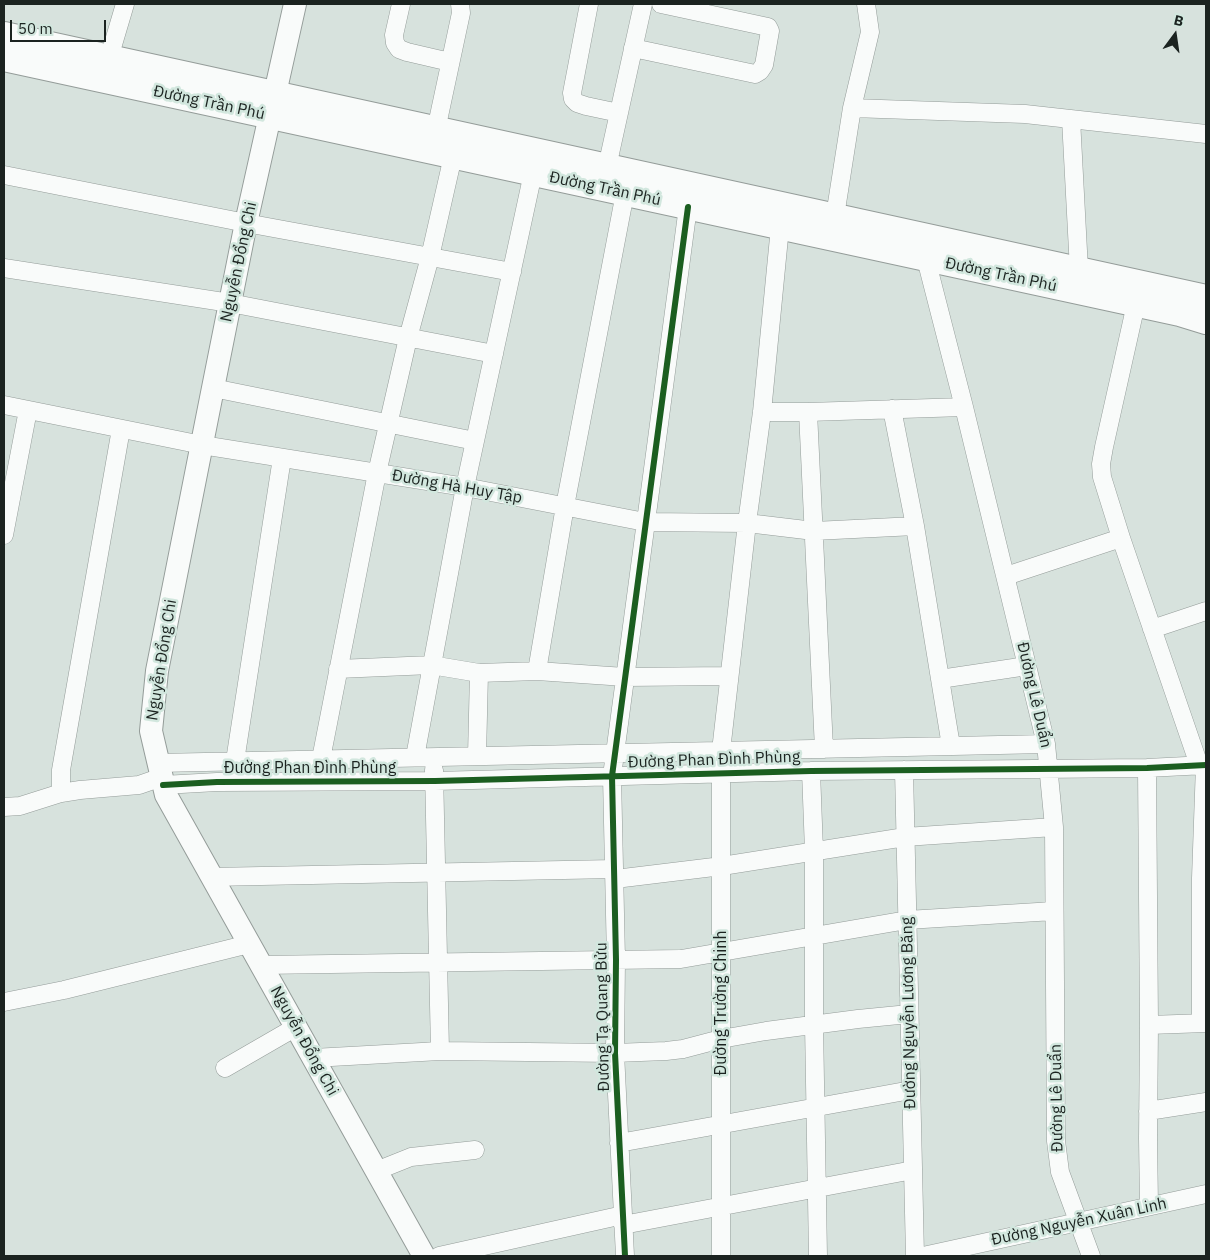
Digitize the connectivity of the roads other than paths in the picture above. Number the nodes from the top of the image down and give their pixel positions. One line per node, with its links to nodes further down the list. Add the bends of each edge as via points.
1 (125, 4): 12 (street)
2 (295, 4): 14 (main road, Nguyễn Đổng Chi)
3 (402, 4): 13 (street, via 394,35 399,49)
4 (460, 4): 13 (street, via 461,13)
5 (589, 4): 16 (street, via 573,98 586,106)
6 (643, 4): 10 (street)
7 (662, 4): 10 (street, via 768,27 764,65 754,74)
8 (866, 4): 15 (street, via 870,32)
9 (4, 35): 12 (highway, Đường Trần Phú)
10 (633, 48): 16 (street)
11 (4, 58): 14 (highway, Đường Trần Phú)
12 (109, 58): 14 (highway, Đường Trần Phú)
13 (450, 62): 18 (street)
14 (273, 106): 18 (highway, Đường Trần Phú); 20 (highway, Đường Trần Phú); 26 (main road, Nguyễn Đổng Chi)
15 (852, 108): 17 (street, via 1025,114); 25 (street)
16 (619, 112): 23 (street)
17 (1071, 119): 19 (street); 31 (street)
18 (436, 130): 23 (highway, Đường Trần Phú)
19 (1206, 134)
20 (453, 156): 21 (highway, Đường Trần Phú); 28 (street)
21 (533, 173): 23 (highway, Đường Trần Phú); 32 (street)
22 (4, 174): 26 (street)
23 (611, 183): 24 (highway, Đường Trần Phú); 25 (highway, Đường Trần Phú); 53 (street)
24 (688, 207): 27 (highway, Đường Trần Phú); 54 (street, Đường Tạ Quang Bửu)
25 (835, 216): 31 (highway, Đường Trần Phú)
26 (246, 223): 28 (street); 34 (main road, Nguyễn Đổng Chi)
27 (780, 227): 29 (highway, Đường Trần Phú); 44 (street, Đường Trường Chinh)
28 (430, 257): 32 (street); 37 (street)
29 (926, 259): 35 (highway, Đường Trần Phú); 41 (street, Đường Lê Duẩn)
30 (4, 268): 34 (street)
31 (1079, 270): 33 (highway, Đường Trần Phú)
32 (512, 272): 38 (street)
33 (1198, 295)
34 (230, 303): 37 (street); 39 (main road, Nguyễn Đổng Chi)
35 (1136, 304): 36 (highway, Đường Trần Phú); 59 (street, via 1102,464 1106,493)
36 (1206, 321)
37 (408, 338): 38 (street); 46 (street)
38 (494, 354): 48 (street)
39 (213, 388): 46 (street); 49 (main road, Nguyễn Đổng Chi)
40 (4, 406): 43 (street, Đường Hà Huy Tập)
41 (964, 407): 42 (street); 60 (street, Đường Lê Duẩn)
42 (892, 409): 45 (street); 56 (street)
43 (28, 410): 47 (street, Đường Hà Huy Tập); 58 (street)
44 (762, 412): 45 (street); 55 (street, Đường Trường Chinh)
45 (808, 412): 57 (street)
46 (388, 424): 48 (street); 51 (street)
47 (121, 429): 49 (street, Đường Hà Huy Tập); 90 (street, via 61,770)
48 (476, 441): 52 (street)
49 (202, 445): 50 (street, Đường Hà Huy Tập); 87 (main road, Nguyễn Đổng Chi, via 157,671 151,730)
50 (282, 458): 51 (street, Đường Hà Huy Tập); 80 (street)
51 (377, 473): 52 (street, Đường Hà Huy Tập); 65 (street)
52 (465, 487): 53 (street, Đường Hà Huy Tập); 63 (street)
53 (565, 506): 54 (street, Đường Hà Huy Tập); 66 (street)
54 (645, 522): 55 (street, Đường Hà Huy Tập); 69 (street, Đường Tạ Quang Bửu)
55 (747, 524): 57 (street, Đường Hà Huy Tập); 68 (street, Đường Trường Chinh)
56 (915, 526): 57 (street, Đường Hà Huy Tập); 70 (street)
57 (814, 531): 73 (street)
58 (4, 535)
59 (1121, 538): 60 (street); 62 (street)
60 (1006, 576): 64 (street, Đường Lê Duẩn)
61 (1206, 611): 62 (street)
62 (1152, 629): 81 (street)
63 (431, 665): 65 (street); 67 (street); 77 (street)
64 (1027, 666): 70 (street); 71 (street, Đường Lê Duẩn)
65 (338, 669): 79 (street)
66 (537, 671): 67 (street); 69 (street)
67 (479, 673): 76 (street)
68 (730, 676): 69 (street); 74 (street, Đường Trường Chinh)
69 (625, 677): 75 (street, Đường Tạ Quang Bửu)
70 (940, 679): 72 (street)
71 (1046, 744): 72 (street, Đường Phan Đình Phùng); 83 (street, Đường Lê Duẩn)
72 (951, 746): 73 (street, Đường Phan Đình Phùng)
73 (824, 749): 74 (street, Đường Phan Đình Phùng)
74 (722, 750): 75 (street, Đường Phan Đình Phùng); 86 (street, Đường Trường Chinh)
75 (615, 753): 76 (street, Đường Phan Đình Phùng); 88 (street, Đường Tạ Quang Bửu)
76 (476, 756): 78 (street, Đường Phan Đình Phùng)
77 (415, 757): 78 (street, Đường Phan Đình Phùng); 79 (street, Đường Phan Đình Phùng)
78 (434, 757): 89 (street)
79 (321, 759): 80 (street, Đường Phan Đình Phùng)
80 (234, 761): 87 (street, Đường Phan Đình Phùng)
81 (1203, 765): 82 (street, Đường Phan Đình Phùng); 99 (street)
82 (1147, 768): 83 (street, Đường Phan Đình Phùng); 112 (street)
83 (1050, 769): 84 (street, Đường Phan Đình Phùng); 92 (street, Đường Lê Duẩn)
84 (904, 770): 85 (street, Đường Phan Đình Phùng); 93 (street, Đường Nguyễn Lương Băng)
85 (811, 771): 86 (street, Đường Phan Đình Phùng); 94 (street)
86 (722, 774): 88 (street, Đường Phan Đình Phùng); 95 (street, Đường Trường Chinh)
87 (161, 775): 89 (street, Đường Phan Đình Phùng, via 217,782); 90 (street, via 139,786 99,787); 98 (main road, Nguyễn Đổng Chi, via 166,795)
88 (612, 776): 89 (street, Đường Phan Đình Phùng); 97 (street, Đường Tạ Quang Bửu)
89 (435, 781): 96 (street)
90 (61, 793): 91 (street, via 20,806)
91 (4, 807)
92 (1054, 827): 93 (street); 100 (street, Đường Lê Duẩn)
93 (905, 837): 94 (street); 101 (street, Đường Nguyễn Lương Băng)
94 (814, 851): 95 (street); 102 (street)
95 (722, 866): 97 (street); 104 (street, Đường Trường Chinh)
96 (437, 873): 97 (street); 98 (street); 106 (street)
97 (614, 874): 105 (street, Đường Tạ Quang Bửu)
98 (211, 877): 103 (main road, Nguyễn Đổng Chi)
99 (1204, 878): 110 (street)
100 (1054, 911): 101 (street); 133 (street, Đường Lê Duẩn, via 1056,1141 1060,1172)
101 (907, 920): 102 (street); 109 (street, Đường Nguyễn Lương Băng)
102 (815, 936): 104 (street); 111 (street)
103 (249, 944): 107 (main road, Nguyễn Đổng Chi); 108 (street)
104 (722, 952): 105 (street, via 681,959); 114 (street, Đường Trường Chinh)
105 (616, 960): 106 (street); 116 (street, Đường Tạ Quang Bửu)
106 (438, 962): 107 (street); 115 (street)
107 (261, 965): 113 (main road, Nguyễn Đổng Chi)
108 (4, 1002)
109 (909, 1014): 111 (street); 119 (street, Đường Nguyễn Lương Băng)
110 (1204, 1023): 112 (street)
111 (814, 1024): 114 (street); 121 (street)
112 (1150, 1026): 122 (street)
113 (296, 1027): 117 (main road, Nguyễn Đổng Chi); 118 (street)
114 (721, 1039): 116 (street, via 683,1049); 123 (street, Đường Trường Chinh)
115 (440, 1051): 116 (street); 117 (street)
116 (615, 1053): 124 (street, Đường Tạ Quang Bửu)
117 (313, 1058): 127 (main road, Nguyễn Đổng Chi)
118 (225, 1068)
119 (911, 1090): 121 (street); 126 (street, Đường Nguyễn Lương Băng)
120 (1206, 1102): 122 (street)
121 (816, 1106): 123 (street); 128 (street)
122 (1148, 1111): 130 (street)
123 (722, 1125): 124 (street); 131 (street, Đường Trường Chinh)
124 (619, 1143): 132 (street, Đường Tạ Quang Bửu)
125 (475, 1150): 127 (street, via 411,1157)
126 (913, 1170): 128 (street); 139 (street, Đường Nguyễn Lương Băng)
127 (376, 1171): 134 (main road, Nguyễn Đổng Chi)
128 (817, 1187): 131 (street); 138 (street)
129 (1206, 1194): 130 (street, Đường Nguyễn Xuân Linh)
130 (1149, 1206): 133 (street, Đường Nguyễn Xuân Linh)
131 (721, 1207): 132 (street); 137 (street, Đường Trường Chinh)
132 (623, 1220): 135 (street); 136 (street, Đường Tạ Quang Bửu)
133 (1078, 1222): 140 (street, Đường Nguyễn Xuân Linh); 141 (street, Đường Lê Duẩn)
134 (424, 1256)
135 (439, 1256)
136 (625, 1256)
137 (721, 1256)
138 (818, 1256)
139 (915, 1256)
140 (924, 1256)
141 (1091, 1256)

